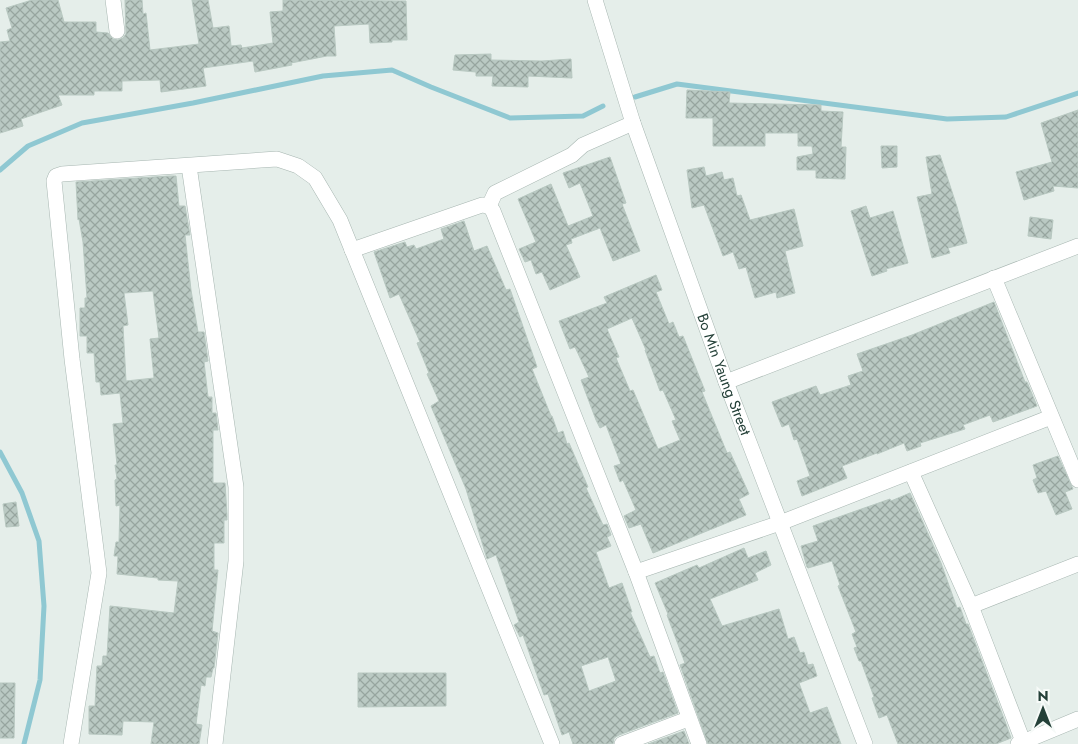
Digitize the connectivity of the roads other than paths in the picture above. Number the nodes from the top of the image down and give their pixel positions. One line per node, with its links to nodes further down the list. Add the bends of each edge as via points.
1 (113, 0): 3 (street)
2 (595, 0): 4 (street, Bo Min Yaung Street)
3 (117, 31)
4 (633, 123): 6 (street, via 583,145 572,155 495,193); 10 (street, Bo Min Yaung Street)
5 (189, 166): 8 (street, via 277,160 298,166 316,178 340,220); 21 (street, via 62,174 54,181 99,573); 22 (street, via 236,486 236,561)
6 (489, 206): 8 (street, via 482,205); 16 (street)
7 (1078, 246): 9 (street)
8 (352, 250): 23 (street)
9 (994, 278): 10 (street); 11 (street)
10 (726, 382): 14 (street, Bo Min Yaung Street)
11 (1051, 417): 12 (street); 13 (street)
12 (911, 472): 14 (street); 17 (street)
13 (1078, 480)
14 (780, 523): 16 (street); 26 (street, Bo Min Yaung Street)
15 (1078, 564): 17 (street)
16 (636, 572): 18 (street)
17 (971, 606): 20 (street)
18 (688, 719): 24 (street); 25 (street)
19 (1078, 719): 20 (street)
20 (1022, 743)
21 (71, 744)
22 (215, 744)
23 (552, 744)
24 (622, 744)
25 (698, 744)
26 (866, 744)

